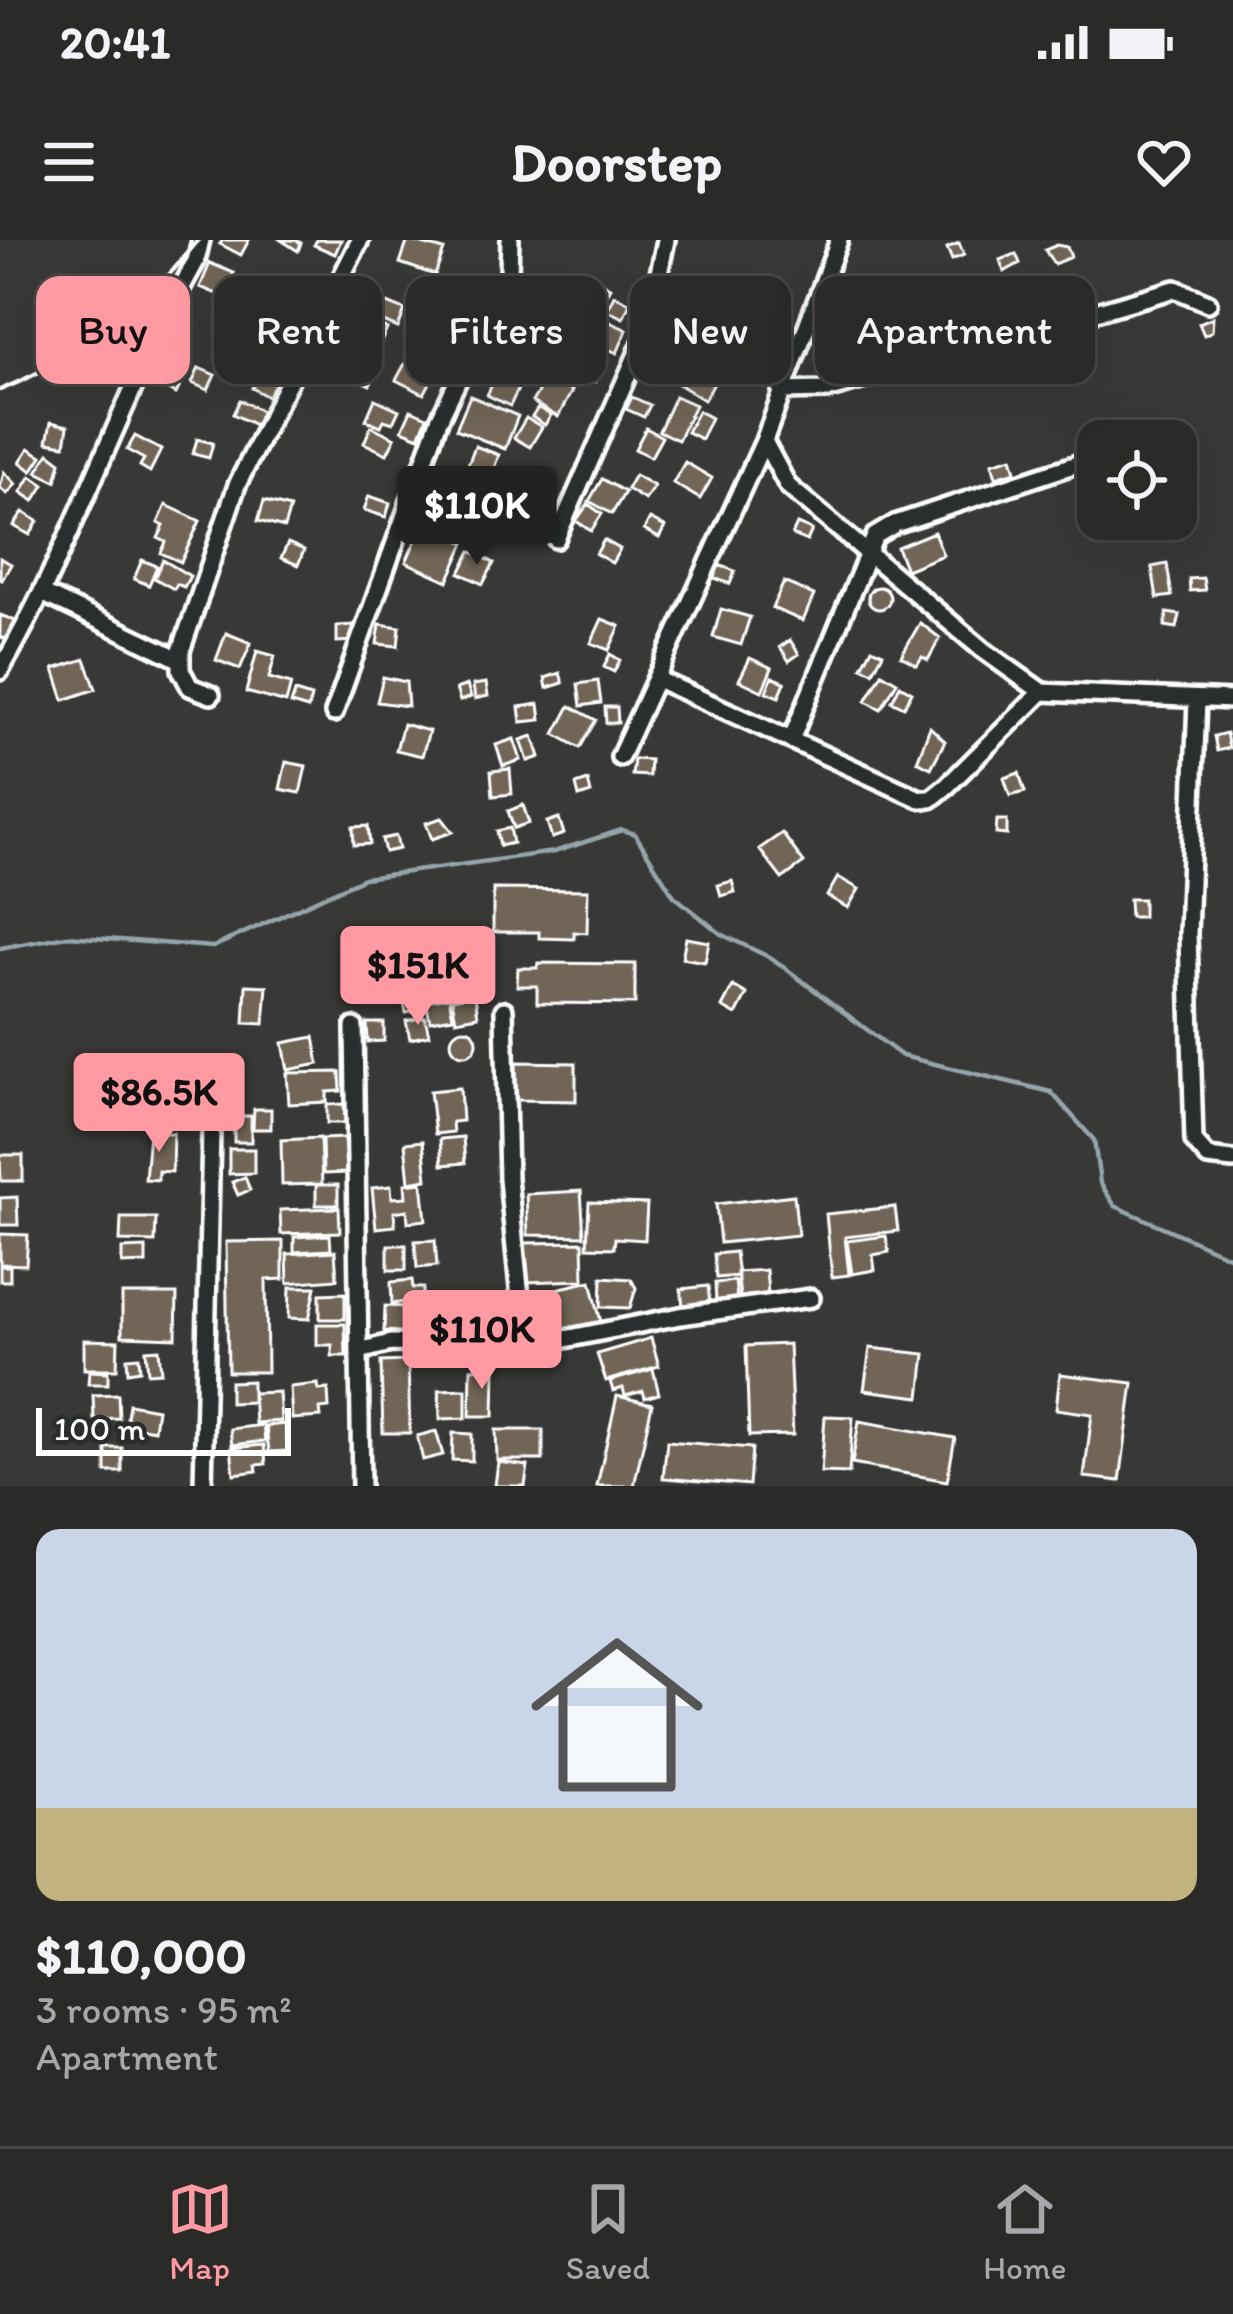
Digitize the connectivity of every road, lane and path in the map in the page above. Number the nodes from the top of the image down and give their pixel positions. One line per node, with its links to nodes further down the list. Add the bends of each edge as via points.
1 (201, 240): 12 (street)
2 (360, 240): 13 (street, via 237,485)
3 (510, 240): 20 (street, via 509,273 439,420)
4 (666, 240): 10 (street, via 647,332)
5 (839, 240): 7 (street)
6 (1208, 303): 7 (street, via 1175,289 827,390)
7 (781, 391): 8 (street)
8 (764, 441): 11 (street, via 788,486); 15 (street)
9 (1077, 465): 11 (street, via 895,524)
10 (556, 539)
11 (866, 551): 16 (street); 21 (street)
12 (44, 594): 13 (street); 14 (street)
13 (181, 660): 17 (street, via 190,687)
14 (0, 670)
15 (659, 680): 21 (street); 22 (street)
16 (1042, 692): 18 (street); 21 (street, via 932,799)
17 (211, 695)
18 (1197, 699): 19 (street); 26 (street, via 1188,934 1194,1141 1208,1156)
19 (1233, 700)
20 (334, 713)
21 (790, 740)
22 (620, 757)
23 (504, 1010): 28 (street, via 508,1179)
24 (354, 1027): 29 (street)
25 (212, 1088): 30 (street)
26 (1233, 1160)
27 (811, 1298): 28 (street)
28 (525, 1347): 29 (street, via 391,1343)
29 (359, 1351): 31 (street)
30 (203, 1486)
31 (361, 1486)

